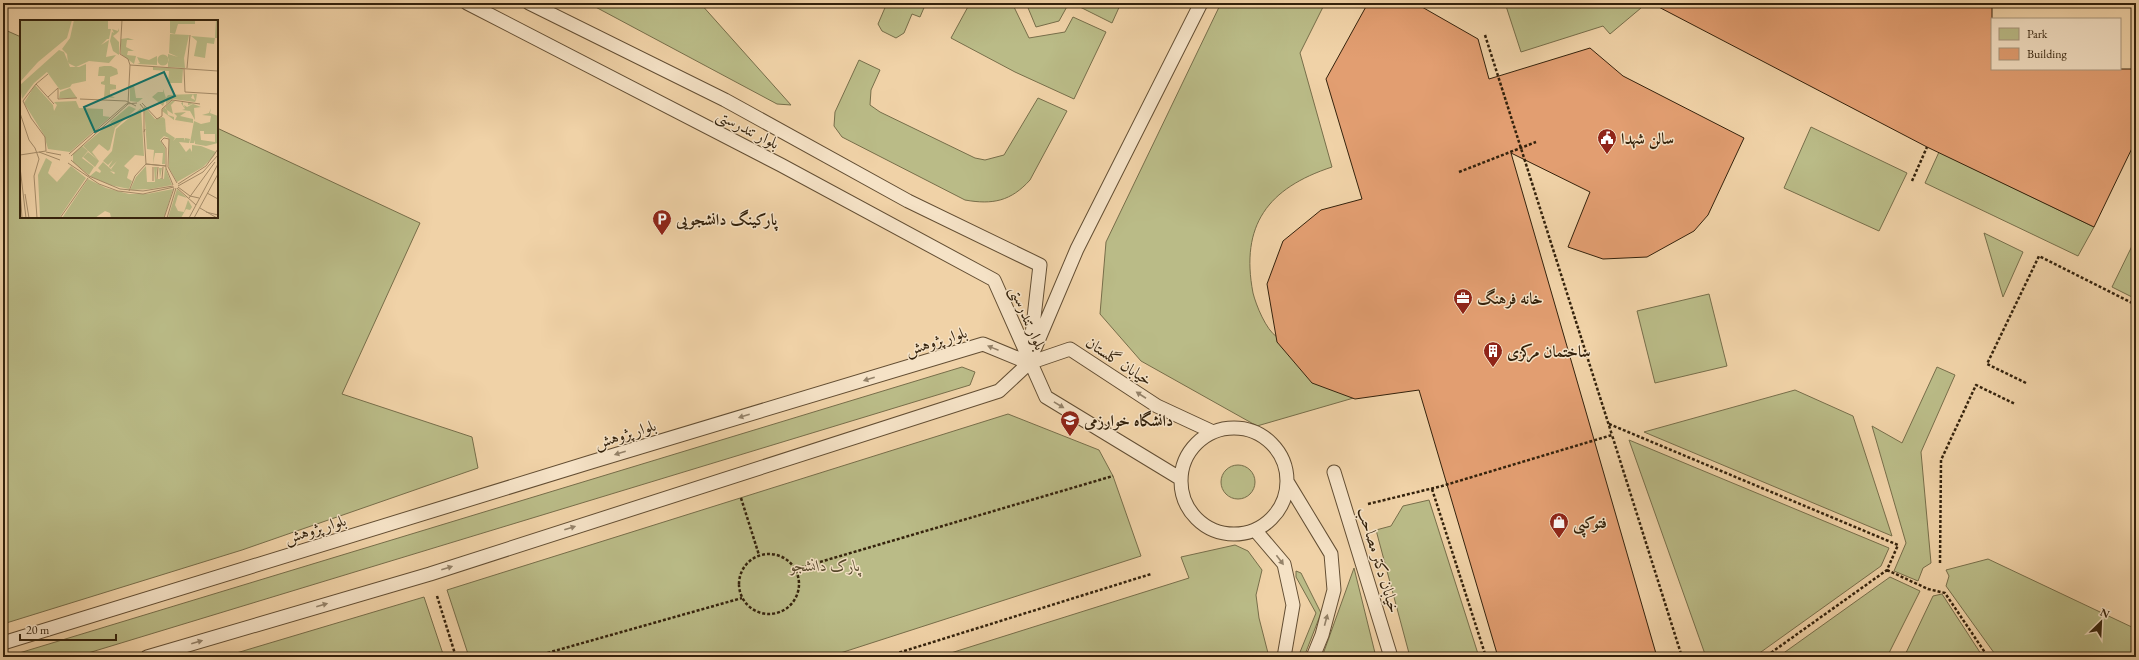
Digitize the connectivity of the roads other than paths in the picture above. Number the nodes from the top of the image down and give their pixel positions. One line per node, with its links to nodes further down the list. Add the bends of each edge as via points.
1 (467, 3): 4 (lane, بلوار تندرستی, via 781,165 994,280)
2 (529, 3): 4 (lane, بلوار تندرستی, via 725,100 908,201 1040,265)
3 (1201, 3): 4 (lane, via 1078,249)
4 (1029, 363): 5 (lane, خیابان گلستان, one-way to 4, via 1157,406 1070,349); 7 (lane, one-way to 7, via 1046,397); 10 (lane, بلوار پژوهش, one-way to 10, via 983,344); 11 (lane, one-way to 4, via 430,574 999,391)
5 (1213, 432): 7 (lane, via 1200,440 1190,451 1183,465); 8 (lane, via 1243,428 1258,433 1280,454 1286,467)
6 (1334, 472): 14 (lane, خیابان دکتر مصاحب)
7 (1181, 480): 9 (lane, via 1182,495 1189,509 1198,520 1211,529 1225,534)
8 (1288, 483): 9 (lane, via 1279,511 1268,523); 13 (lane, one-way to 8, via 1322,635 1334,590 1331,554)
9 (1255, 530): 12 (lane, one-way to 12, via 1284,564 1293,605)
10 (3, 643)
11 (147, 657)
12 (1284, 657)
13 (1313, 657)
14 (1391, 657)

